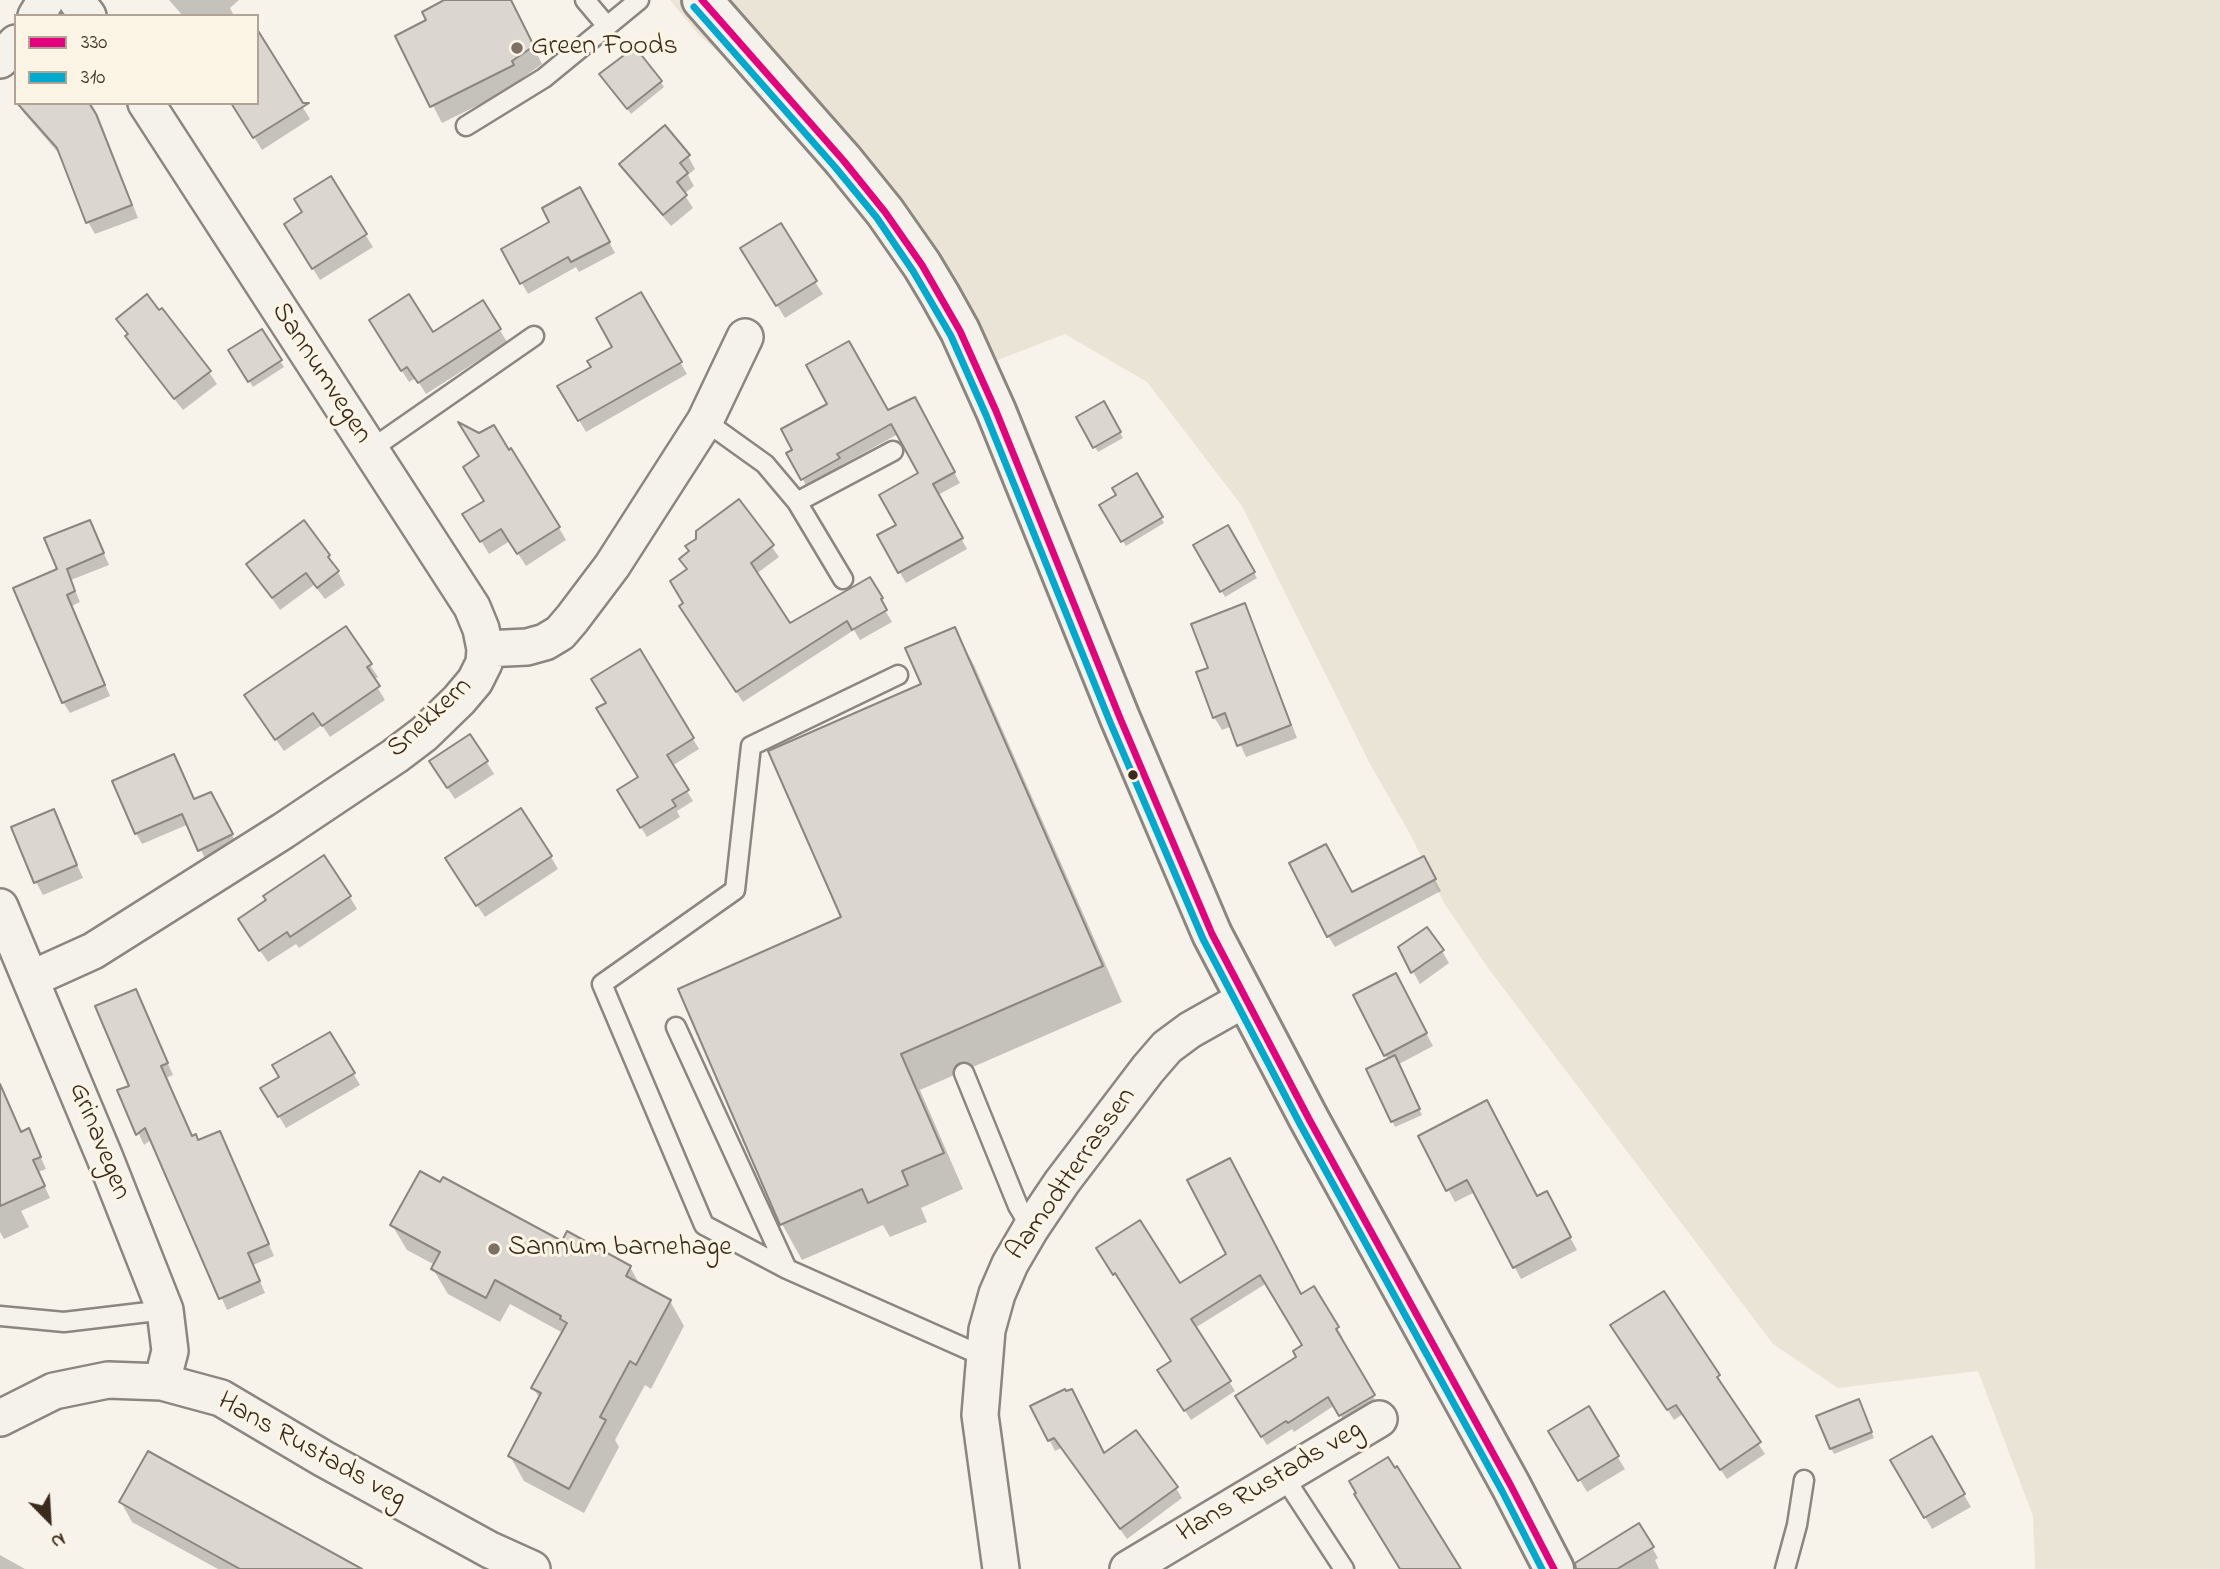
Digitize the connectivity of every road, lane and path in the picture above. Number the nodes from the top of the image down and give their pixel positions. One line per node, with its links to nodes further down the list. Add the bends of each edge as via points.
1 (585, 0): 4 (lane)
2 (639, 0): 4 (lane)
3 (702, 0): 20 (main road, via 885,212 940,295 996,411 1189,884)
4 (607, 26): 8 (lane, via 544,78)
5 (14, 45): 6 (street)
6 (0, 60)
7 (147, 105): 12 (street, Sannumvegen)
8 (466, 126)
9 (534, 336): 12 (lane)
10 (745, 337): 11 (street, Snekkern)
11 (705, 421): 14 (lane, via 765,464); 16 (street, Snekkern, via 612,566 560,633 527,647)
12 (370, 450): 16 (street, Sannumvegen, via 471,607)
13 (893, 451): 14 (lane)
14 (796, 502): 15 (lane)
15 (843, 579)
16 (485, 649): 19 (street, Snekkern, via 484,663 460,700 395,756 93,951)
17 (898, 675): 24 (lane, via 751,746 735,890 602,984 704,1225)
18 (0, 907): 19 (street, Grinavegen)
19 (31, 979): 25 (street, Grinavegen)
20 (1245, 999): 23 (street, Aamodtterrassen, via 1167,1047); 37 (main road)
21 (676, 1027): 24 (lane)
22 (964, 1073): 23 (lane)
23 (1031, 1228): 27 (street, Aamodtterrassen, via 997,1294)
24 (787, 1269): 27 (lane)
25 (165, 1310): 26 (lane, via 64,1322); 28 (street, Grinavegen, via 170,1351)
26 (0, 1316)
27 (985, 1357): 34 (street, Aamodtterrassen, via 981,1415)
28 (162, 1382): 29 (street, Hans Rustads veg, via 108,1380 54,1391); 33 (street, Hans Rustads veg, via 221,1398 431,1518)
29 (0, 1418)
30 (1379, 1419): 31 (street, Hans Rustads veg)
31 (1284, 1477): 35 (street, Hans Rustads veg); 36 (lane)
32 (1804, 1480): 38 (lane)
33 (532, 1569)
34 (1001, 1569)
35 (1128, 1569)
36 (1343, 1569)
37 (1554, 1569)
38 (1786, 1569)

